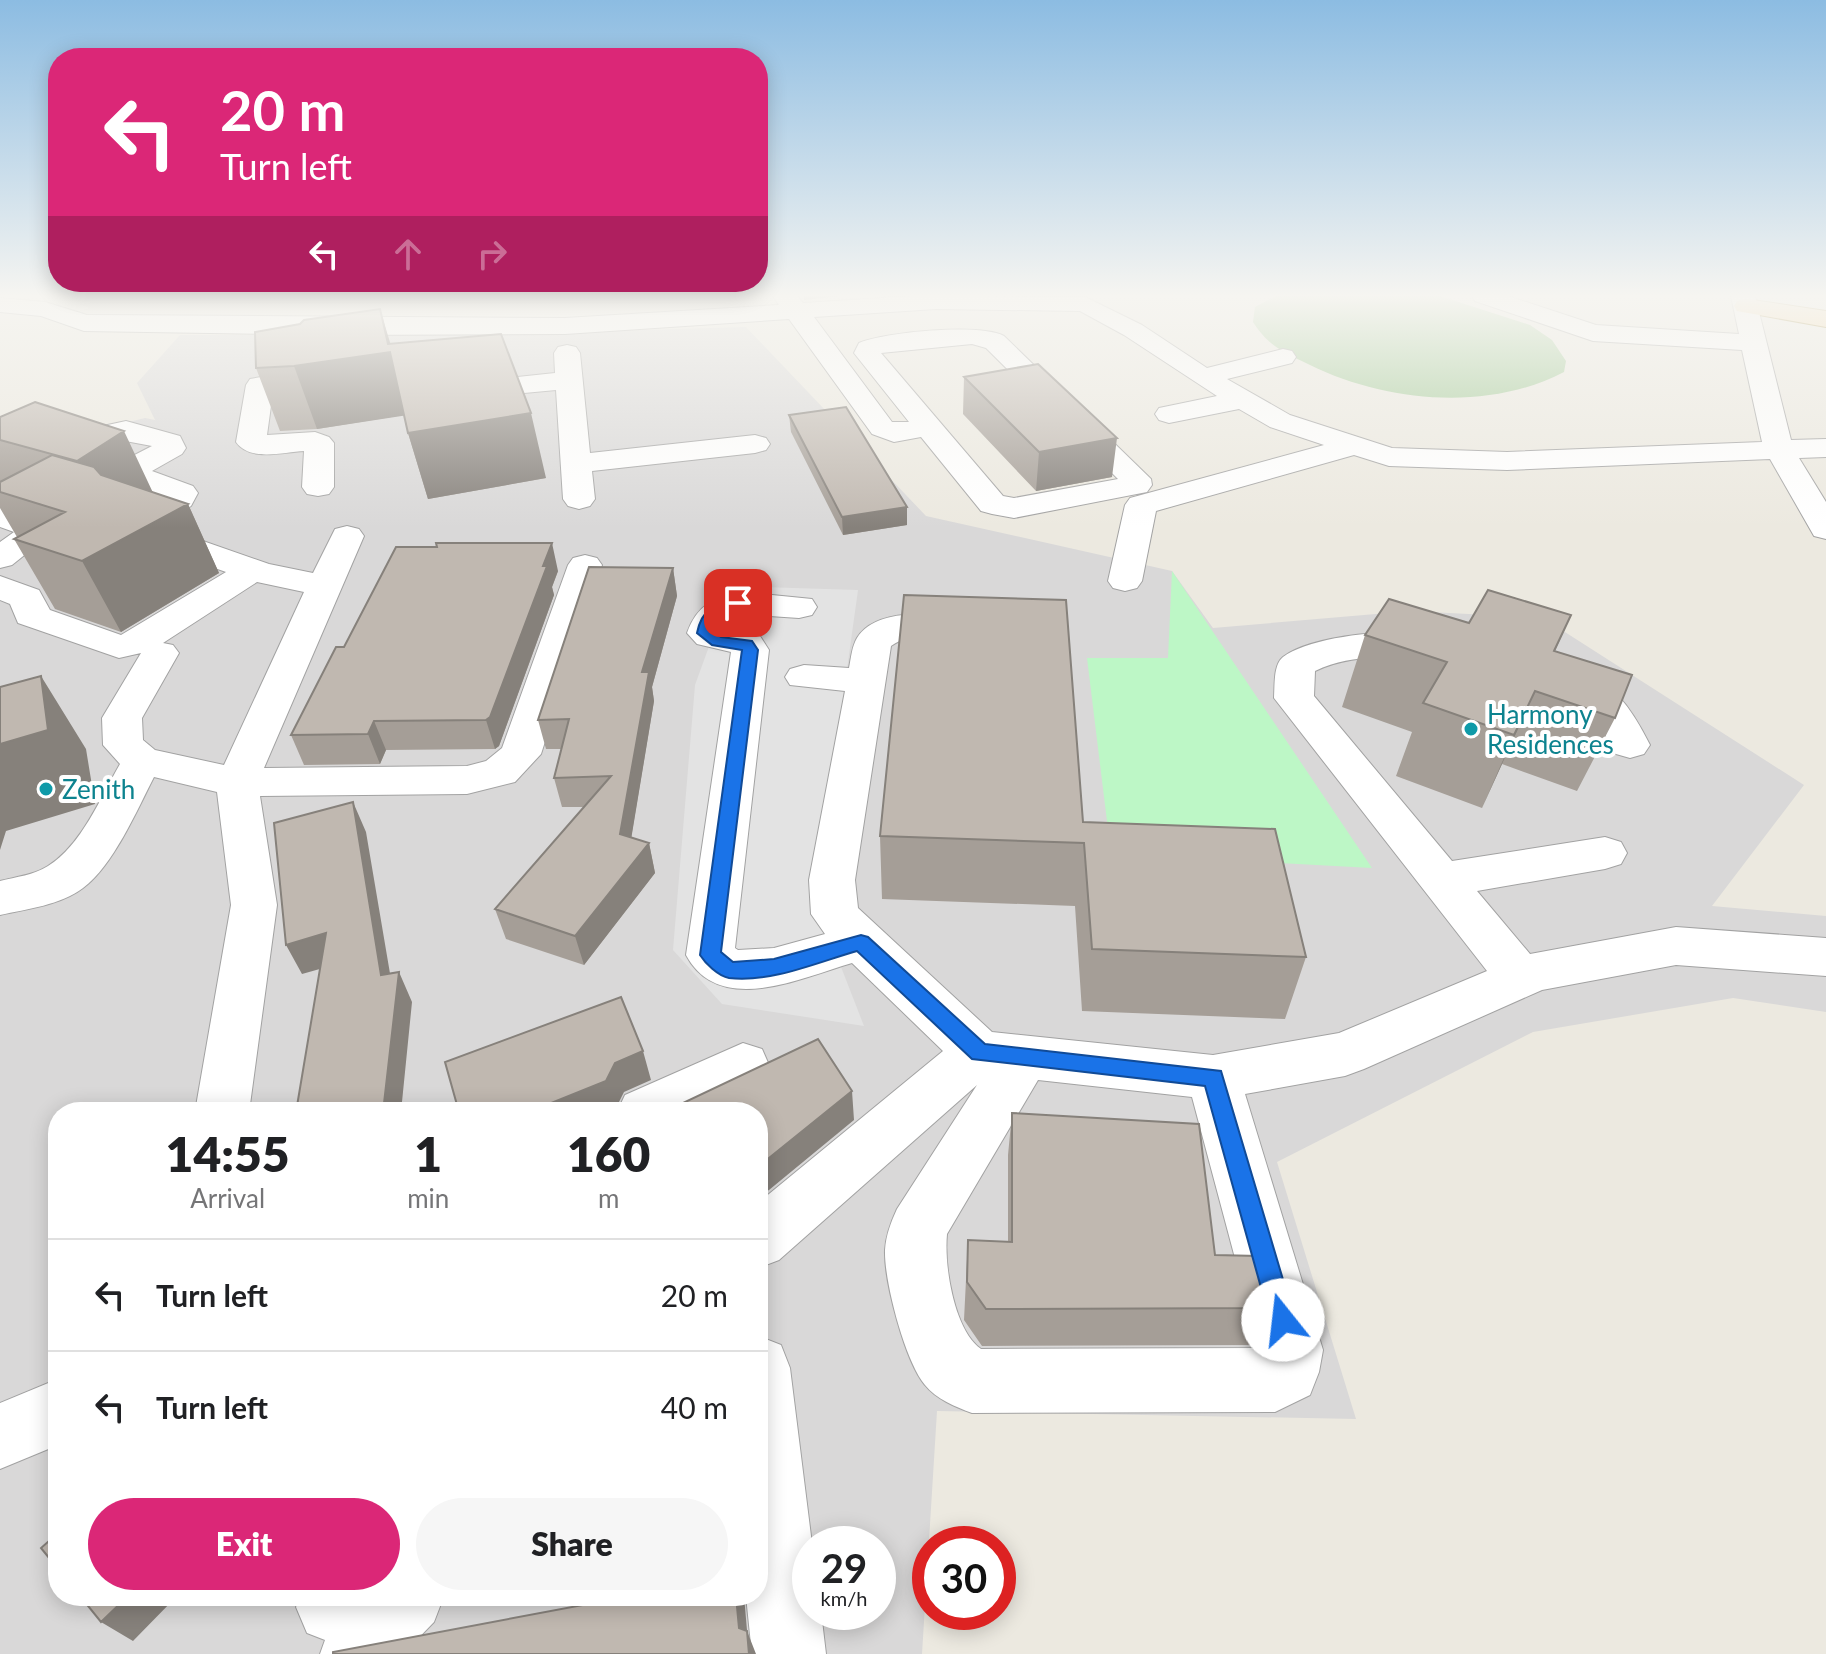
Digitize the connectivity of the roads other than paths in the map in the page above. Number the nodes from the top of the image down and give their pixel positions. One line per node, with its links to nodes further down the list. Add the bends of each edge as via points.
1 (312, 373): 21 (street, via 260,385 251,442 319,443)
2 (568, 373): 10 (street)
3 (841, 373): 14 (street, via 882,428 894,433)
4 (884, 373): 14 (street)
5 (1024, 373): 14 (street, via 1136,485 1000,508)
6 (1197, 373): 9 (street)
7 (1218, 373): 9 (street)
8 (1761, 373): 17 (street)
9 (1203, 377): 12 (street)
10 (569, 380): 11 (street); 19 (street)
11 (440, 393)
12 (1243, 400): 13 (street); 16 (street, via 1280,421)
13 (1169, 414)
14 (928, 427)
15 (755, 444): 19 (street)
16 (1355, 446): 17 (street, via 1389,457 1507,461); 29 (street, via 1141,505)
17 (1778, 448): 18 (street); 24 (street)
18 (1826, 448)
19 (576, 464): 22 (street)
20 (0, 486): 28 (street, via 113,432 126,430 170,442 171,448 130,473 182,493 142,527)
21 (318, 487)
22 (579, 499)
23 (0, 515): 26 (street, via 35,533)
24 (1826, 529)
25 (347, 536): 30 (street)
26 (0, 558)
27 (585, 565): 41 (street, via 520,754 500,772 467,780)
28 (253, 570): 30 (street); 31 (street, via 148,638 119,647 31,615 26,598)
29 (1125, 581)
30 (325, 586): 41 (street)
31 (0, 587)
32 (799, 607): 45 (street, via 738,603 715,610 707,619 705,633 717,641 747,644 750,650 710,955 729,970 774,967)
33 (951, 627): 38 (street, via 892,626 873,641)
34 (1459, 644): 43 (street, via 1373,641 1321,652 1296,665 1293,677 1294,698)
35 (160, 653): 40 (street, via 122,718 123,745)
36 (1535, 659): 39 (street, via 1594,691 1612,707)
37 (804, 677): 38 (street)
38 (866, 681): 45 (street, via 832,880 835,914)
39 (1630, 745)
40 (142, 761): 41 (street); 44 (street, via 69,876)
41 (237, 782): 51 (street, via 254,905)
42 (1605, 853): 43 (street)
43 (1440, 880): 47 (street)
44 (0, 898)
45 (861, 942): 48 (street)
46 (1826, 957): 47 (street, via 1676,946)
47 (1521, 978): 50 (street, via 1345,1054)
48 (1002, 1054): 50 (street); 50 (street, via 918,1228 915,1253 932,1338 948,1364 972,1381 1275,1380 1287,1372 1291,1350); 53 (street)
49 (743, 1065): 52 (street)
50 (1213, 1077)
51 (224, 1102)
52 (665, 1102)
53 (768, 1232)
54 (48, 1416): 55 (street)
55 (0, 1436)
56 (768, 1460): 59 (street)
57 (398, 1606): 58 (street, via 383,1620)
58 (343, 1619)
59 (789, 1654)

